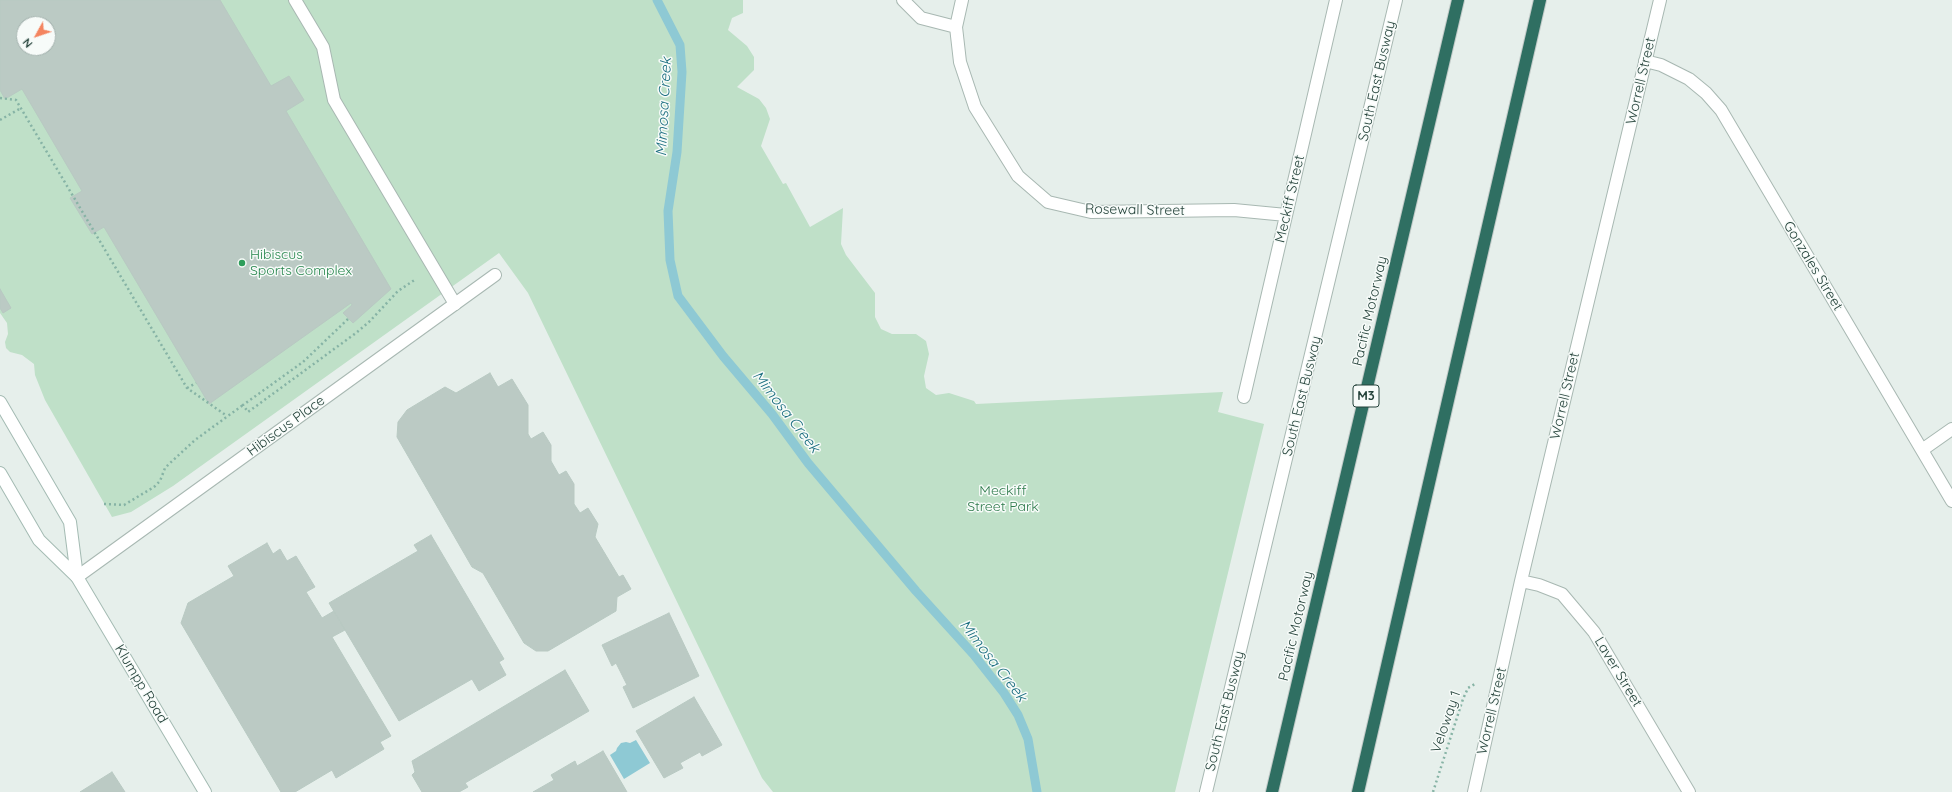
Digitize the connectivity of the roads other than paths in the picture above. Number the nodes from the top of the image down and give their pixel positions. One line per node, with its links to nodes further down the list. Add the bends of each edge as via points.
1 (295, 0): 13 (street, via 323,47 334,100)
2 (903, 0): 9 (street, via 921,18)
3 (962, 0): 9 (street, Rosewall Street)
4 (1336, 0): 11 (street, Meckiff Street)
5 (1396, 0): 23 (street, South East Busway)
6 (1458, 0): 24 (highway, Pacific Motorway / M3)
7 (1540, 0): 25 (highway)
8 (1660, 0): 10 (street, Worrell Street)
9 (956, 27): 11 (street, Rosewall Street, via 960,62 975,107 1018,176 1048,202 1091,212 1234,210)
10 (1646, 61): 17 (street, Gonzales Street, via 1661,65 1689,79 1721,110); 21 (street, Worrell Street)
11 (1286, 215): 14 (street, Meckiff Street)
12 (495, 275): 13 (street, Hibiscus Place)
13 (455, 304): 20 (street, Hibiscus Place)
14 (1244, 397)
15 (0, 402): 20 (street, Klumpp Road, via 70,522)
16 (1952, 429): 17 (street)
17 (1922, 450): 19 (street, Gonzales Street)
18 (0, 473): 20 (street, Klumpp Road, via 39,540)
19 (1952, 501)
20 (77, 577): 22 (street, Klumpp Road)
21 (1521, 581): 26 (street, Worrell Street); 27 (street, Laver Street, via 1562,594 1594,632)
22 (205, 792)
23 (1206, 792)
24 (1272, 792)
25 (1358, 792)
26 (1474, 792)
27 (1689, 792)

